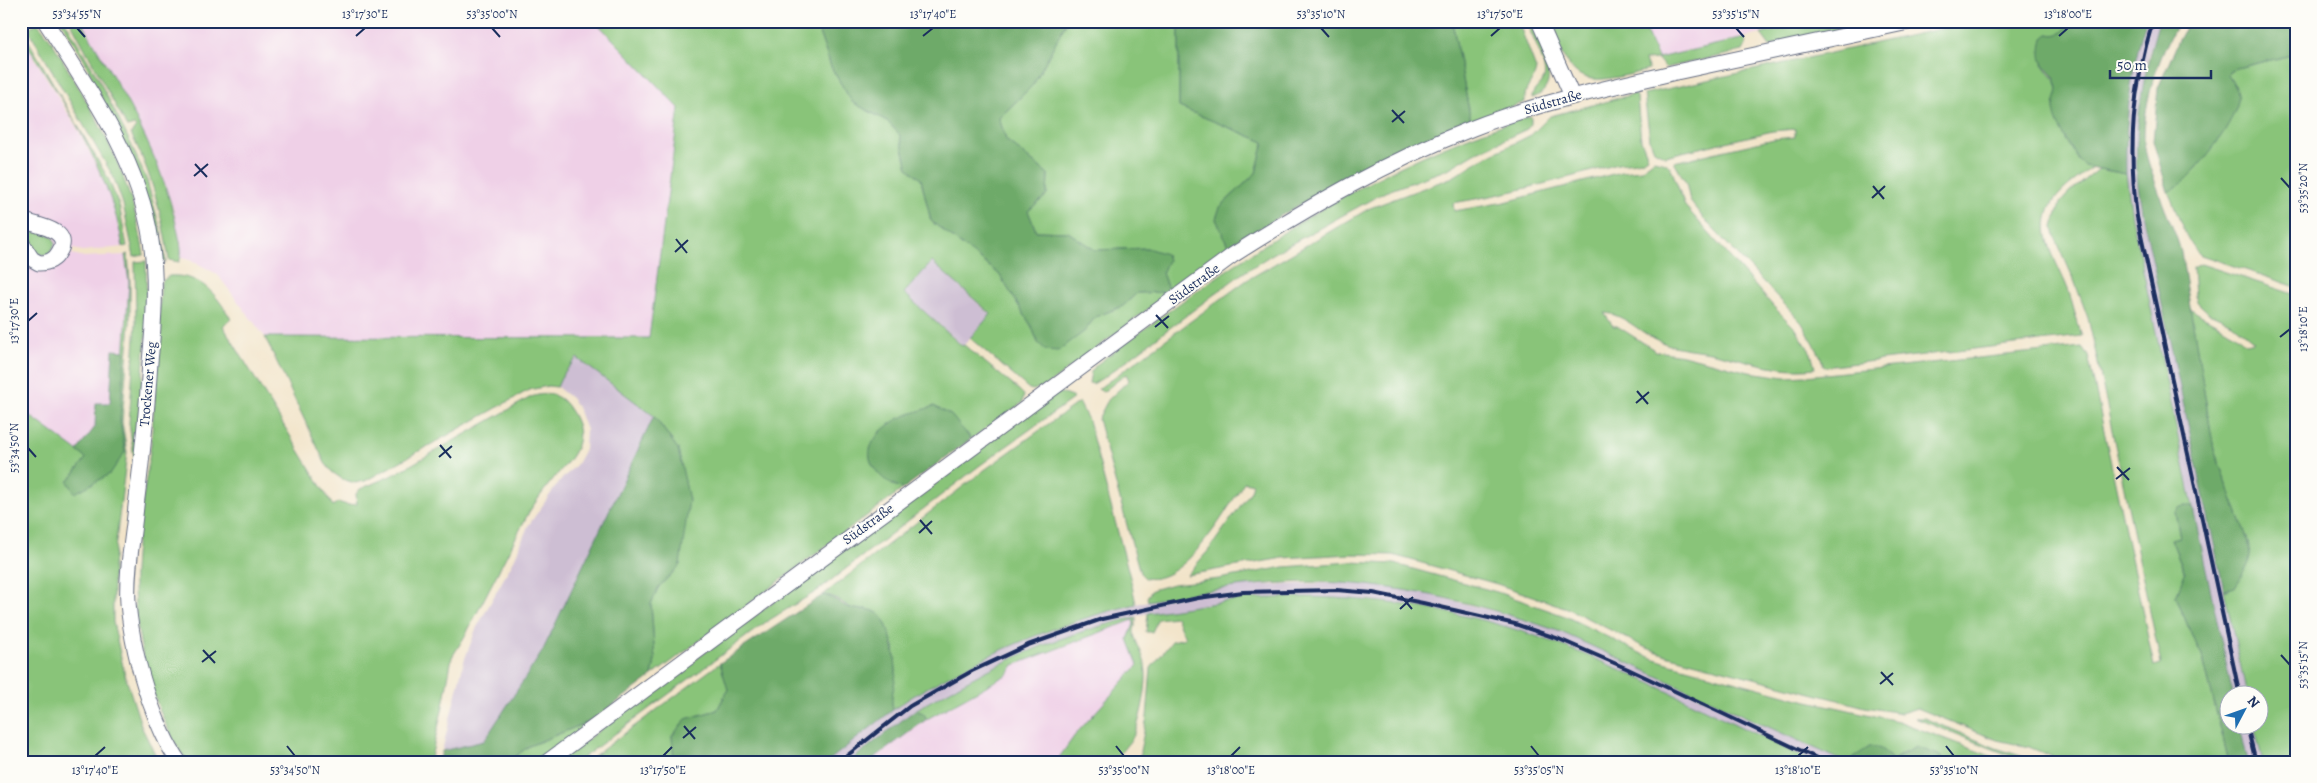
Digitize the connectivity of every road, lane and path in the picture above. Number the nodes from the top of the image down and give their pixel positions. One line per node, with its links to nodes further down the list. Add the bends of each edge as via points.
1 (45, 21): 7 (street, Trockener Weg, via 124,154 138,187 151,241 153,325 128,602 132,639 145,687 159,726)
2 (1539, 21): 4 (street)
3 (1913, 21): 4 (street, Südstraße)
4 (1572, 96): 8 (street, Südstraße, via 1474,128 1391,163 1281,224 1173,299)
5 (21, 220): 6 (street, via 54,230 62,245 52,260 39,263 32,259)
6 (21, 242)
7 (179, 762)
8 (547, 762)

